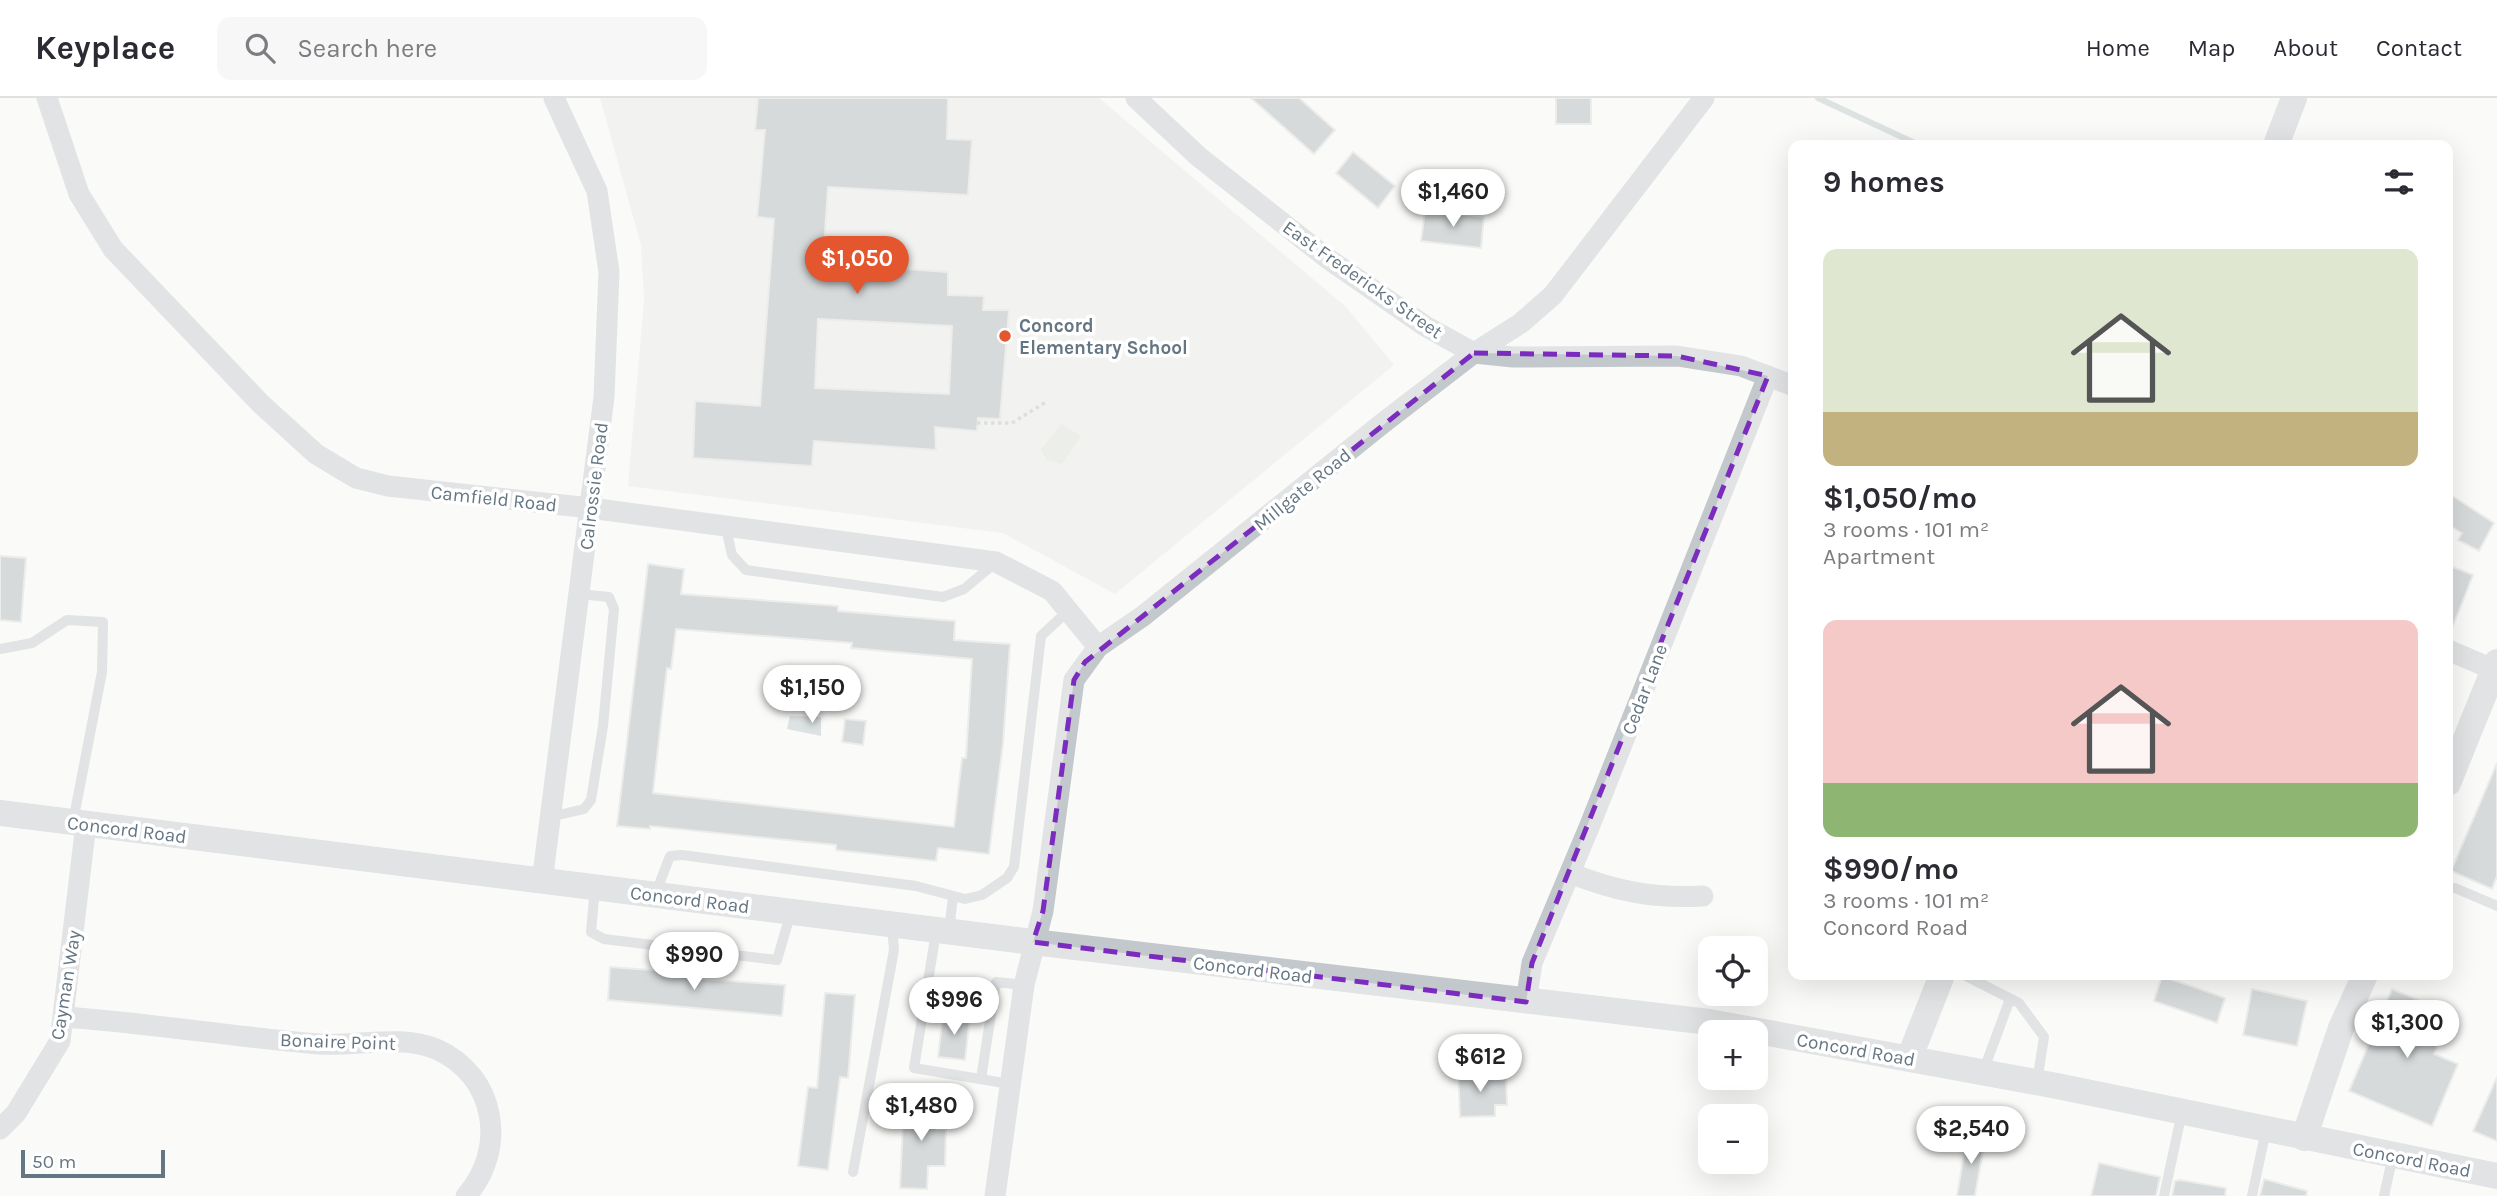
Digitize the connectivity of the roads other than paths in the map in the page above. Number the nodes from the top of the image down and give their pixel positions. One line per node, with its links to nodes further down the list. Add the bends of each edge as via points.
1 (47, 98): 10 (street, Camfield Road, via 79,194 114,249 261,404 316,454 356,478 388,486)
2 (554, 98): 10 (street, Calrossie Road, via 597,191 609,272 604,397)
3 (1136, 98): 7 (street, East Fredericks Street, via 1199,157 1327,258)
4 (1704, 98): 7 (street, Millgate Road, via 1553,295)
5 (2294, 98): 6 (street)
6 (2278, 140)
7 (1474, 354): 8 (street, East Fredericks Street, via 1677,356 1741,366); 15 (street, Millgate Road, via 1143,616)
8 (1768, 376): 9 (street, East Fredericks Street); 23 (street, Cedar Lane)
9 (1788, 384)
10 (590, 508): 11 (street, Camfield Road); 13 (street, Calrossie Road)
11 (726, 528): 12 (street, Camfield Road); 12 (lane, via 732,555 746,570 943,597 964,589)
12 (996, 562): 14 (street, Camfield Road, via 1052,591)
13 (579, 594): 21 (street, Calrossie Road); 21 (lane, via 610,597 614,609 604,714 591,800 584,809)
14 (1070, 609): 15 (street, Camfield Road); 29 (lane, via 1041,636 1014,867 1007,878 982,895)
15 (1098, 646): 34 (street, Millgate Road, via 1074,680 1043,911)
16 (0, 649): 22 (lane, via 32,643 67,620 103,622 102,673)
17 (2453, 652): 18 (street)
18 (2496, 668): 19 (street)
19 (2453, 771)
20 (0, 813): 22 (street, Concord Road)
21 (550, 817): 24 (street, Calrossie Road)
22 (79, 823): 24 (street, Concord Road); 41 (street, Cayman Way)
23 (1570, 873): 28 (street, via 1643,896); 40 (street, Cedar Lane, via 1532,963)
24 (542, 881): 25 (street, Concord Road)
25 (595, 887): 27 (street, Concord Road); 31 (lane, via 591,932 604,939 777,960)
26 (2455, 888): 30 (lane)
27 (655, 895): 29 (lane, via 670,856 682,855 916,886); 31 (street, Concord Road)
28 (1703, 896)
29 (953, 897): 33 (lane)
30 (2497, 906)
31 (791, 912): 32 (street, Concord Road)
32 (892, 925): 33 (street, Concord Road); 52 (lane, via 894,950)
33 (943, 930): 34 (street, Concord Road); 44 (lane, via 914,1068)
34 (1033, 942): 38 (street, Millgate Road); 40 (street, Concord Road)
35 (1940, 980): 42 (street)
36 (1974, 980): 39 (lane)
37 (2363, 980): 50 (street, via 2341,1028)
38 (1024, 985): 44 (lane, via 996,982); 46 (street, Millgate Road)
39 (2010, 999): 43 (lane); 45 (lane, via 2019,1003 2044,1037)
40 (1526, 1002): 42 (street, Concord Road, via 1709,1022)
41 (64, 1017): 48 (street, Cayman Way, via 60,1041 16,1113); 54 (street, Bonaire Point, via 321,1044 412,1043 436,1049 473,1078 491,1119 488,1162)
42 (1909, 1059): 43 (street, Concord Road)
43 (1983, 1072): 45 (street, Concord Road)
44 (981, 1079): 46 (lane)
45 (2037, 1082): 47 (street, Concord Road)
46 (1010, 1084): 55 (street, Millgate Road)
47 (2182, 1112): 49 (street, Concord Road); 56 (lane)
48 (0, 1129)
49 (2266, 1130): 50 (street, Concord Road); 57 (lane)
50 (2304, 1138): 51 (street, Concord Road)
51 (2393, 1155): 53 (street, Concord Road); 58 (lane)
52 (853, 1172)
53 (2497, 1176)
54 (466, 1196)
55 (995, 1196)
56 (2164, 1196)
57 (2252, 1196)
58 (2384, 1196)

